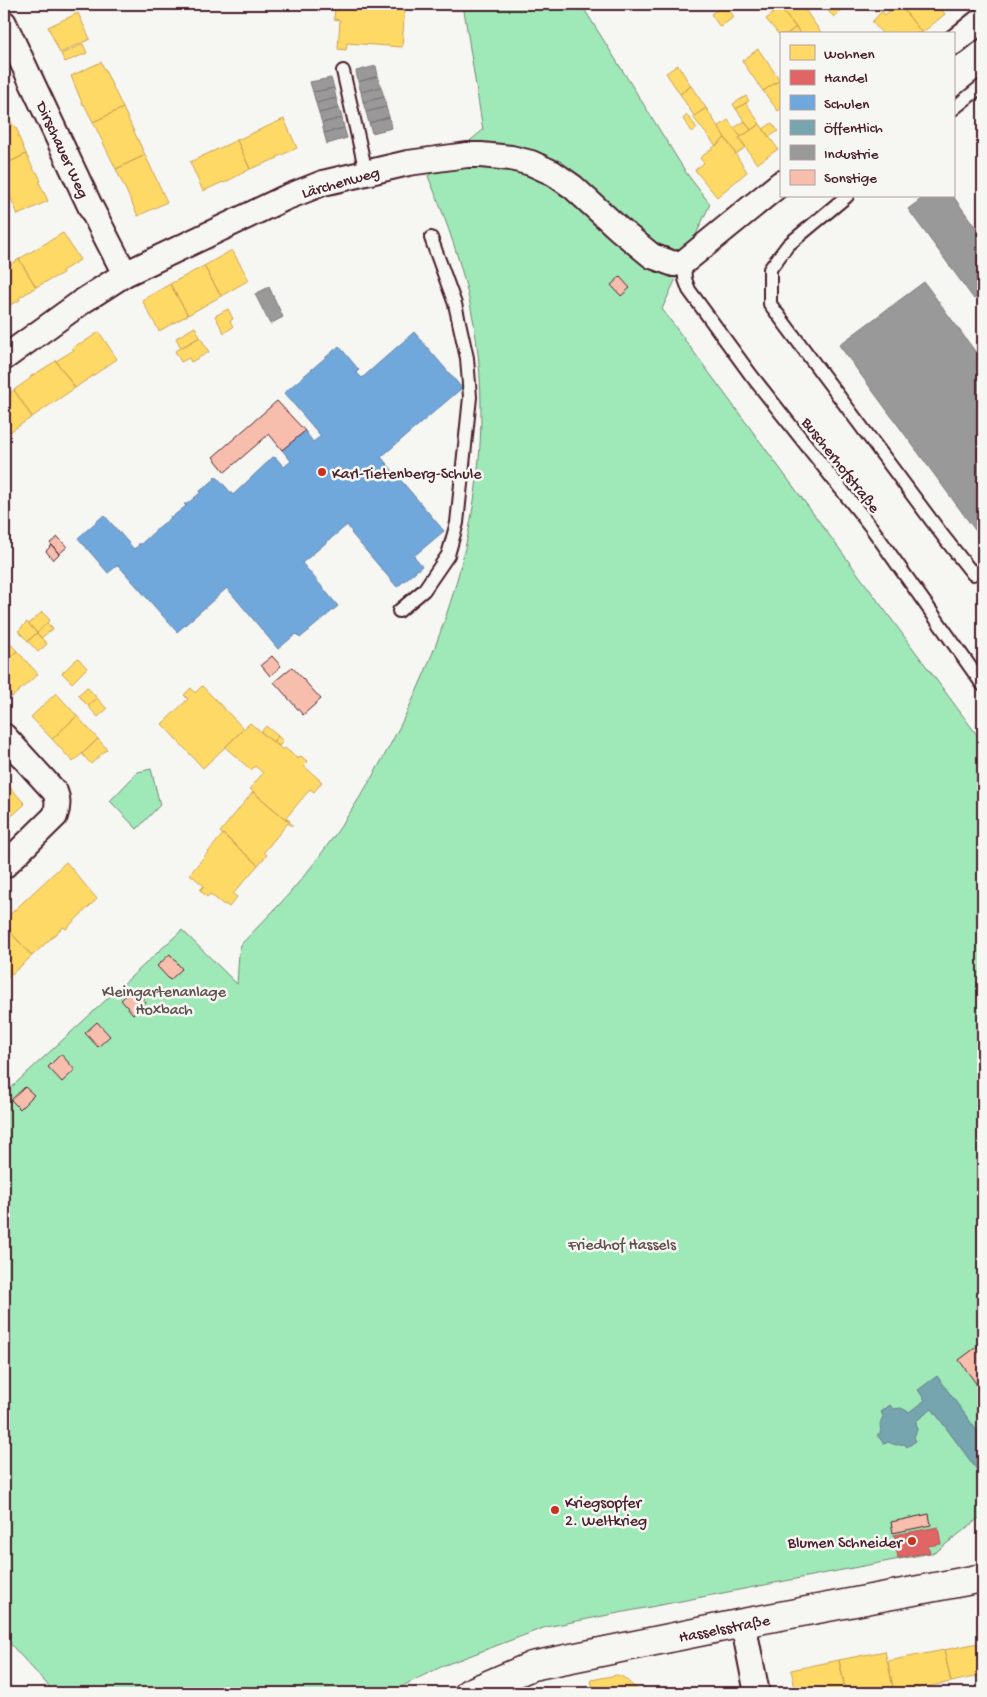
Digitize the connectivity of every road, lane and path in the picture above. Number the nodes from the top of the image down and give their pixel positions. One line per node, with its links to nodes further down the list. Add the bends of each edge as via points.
1 (983, 18): 3 (street)
2 (4, 23): 12 (street, Dirschauer Weg)
3 (954, 42)
4 (343, 72): 7 (lane)
5 (983, 85): 6 (lane)
6 (954, 108)
7 (366, 172): 11 (street, Lärchenweg, via 466,155 497,156 531,163 553,173 573,188 652,256 674,264); 12 (street, Lärchenweg, via 323,183 285,198)
8 (780, 184): 11 (street)
9 (845, 198): 14 (lane, via 788,245 770,269 770,304 973,574)
10 (431, 238): 15 (lane, via 455,304 468,358 470,397 457,523 448,555 424,590)
11 (684, 262): 16 (lane, Buscherhofstraße, via 690,290 751,375 871,527)
12 (125, 274): 13 (street, Lärchenweg)
13 (4, 358)
14 (983, 567)
15 (398, 611)
16 (983, 684)
17 (4, 736): 18 (street, via 58,799 55,816)
18 (4, 866)
19 (983, 1578): 20 (street, Hasselsstraße)
20 (743, 1623): 21 (street, Hasselsstraße, via 532,1666); 22 (street)
21 (469, 1693)
22 (756, 1693)

